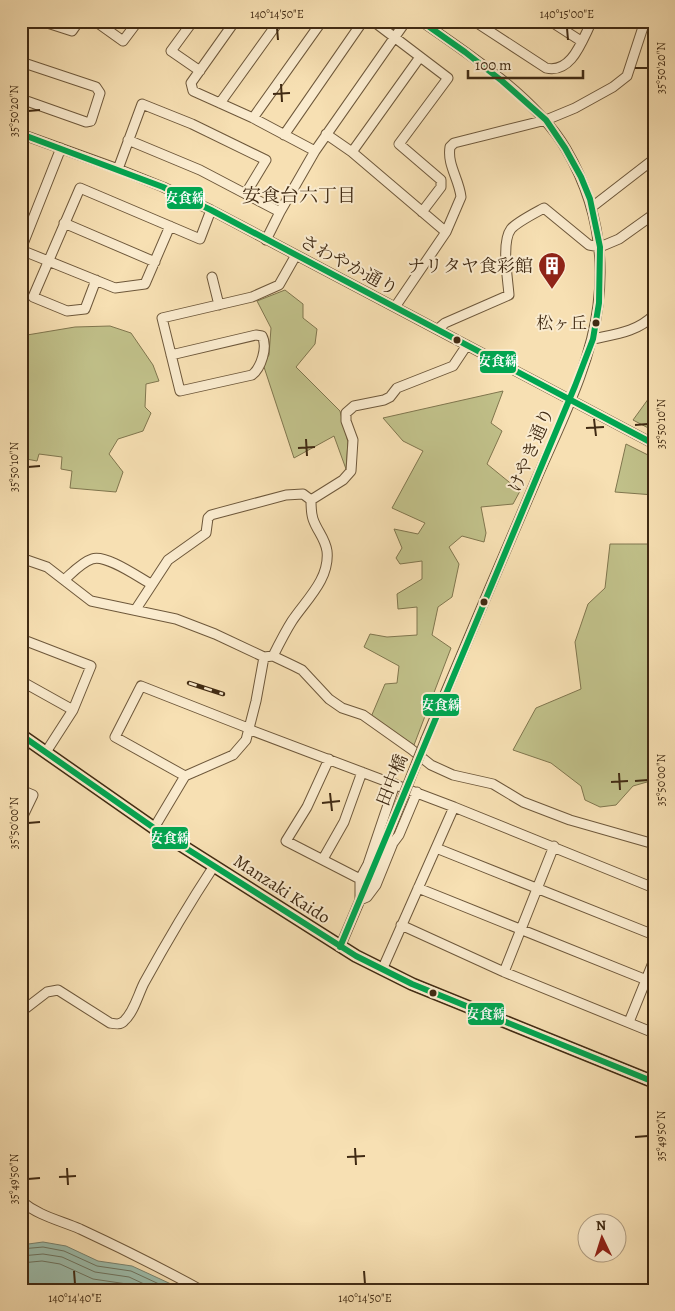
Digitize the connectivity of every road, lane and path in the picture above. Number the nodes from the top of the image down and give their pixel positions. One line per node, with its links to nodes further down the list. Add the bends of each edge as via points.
1 (42, 21): 2 (street, via 72,31)
2 (79, 21)
3 (95, 21): 4 (street, via 123,41)
4 (138, 21)
5 (193, 21): 21 (street, via 171,51)
6 (235, 21): 21 (street)
7 (279, 21): 23 (street)
8 (322, 21): 24 (street)
9 (363, 21): 28 (street)
10 (373, 21): 17 (street)
11 (406, 21): 17 (street)
12 (421, 21): 25 (street, けやき通り, via 480,63)
13 (474, 21): 18 (street, via 552,70 570,62)
14 (550, 21): 18 (street)
15 (592, 21): 18 (street)
16 (645, 21): 25 (street, via 627,76 582,104)
17 (395, 37): 19 (street); 27 (street)
18 (582, 41)
19 (420, 57): 32 (street); 39 (street, via 448,78 399,144 442,180 441,187)
20 (21, 62): 22 (street, via 96,87 100,93 93,117 86,122)
21 (200, 71): 23 (street, via 192,84 193,91)
22 (21, 99)
23 (220, 103): 24 (street)
24 (253, 118): 28 (street)
25 (546, 120): 36 (street, けやき通り, via 581,177); 43 (street, via 450,146 449,160 461,197)
26 (21, 134): 30 (street, さわやか通り)
27 (326, 134): 31 (street); 32 (street)
28 (284, 135): 31 (street)
29 (128, 140): 34 (street); 35 (street, via 200,170); 35 (street, via 142,104 192,124 266,160)
30 (60, 148): 34 (street, さわやか通り); 46 (street)
31 (315, 151): 38 (street)
32 (352, 152): 39 (street)
33 (654, 159): 36 (street)
34 (118, 169): 37 (street, さわやか通り)
35 (246, 194): 38 (street)
36 (592, 207): 45 (street, けやき通り)
37 (211, 210): 42 (street, via 200,239); 44 (street, さわやか通り)
38 (280, 212): 44 (street)
39 (422, 212): 43 (street)
40 (654, 214): 45 (street, via 619,239)
41 (64, 224): 42 (street, via 80,188); 48 (street); 49 (street)
42 (170, 226): 49 (street)
43 (446, 232): 53 (street)
44 (266, 240): 47 (street, さわやか通り)
45 (600, 247): 55 (street, via 590,245 544,208 512,228 508,234 509,295); 56 (street, けやき通り, via 599,303)
46 (21, 249): 48 (street)
47 (296, 255): 52 (street, via 279,285 252,297); 53 (street, さわやか通り)
48 (49, 260): 51 (street); 51 (street, via 33,296 66,310 85,310)
49 (155, 262): 51 (street, via 145,284 115,288)
50 (212, 276): 52 (street)
51 (96, 280)
52 (219, 305): 58 (street, via 162,318)
53 (395, 307): 55 (street, さわやか通り)
54 (654, 315): 56 (street, via 645,324)
55 (438, 329): 57 (street, さわやか通り)
56 (593, 339): 59 (street, けやき通り)
57 (467, 345): 59 (street, さわやか通り); 61 (street, via 453,366 397,388 384,400 354,406 346,413 353,440 351,471 343,480)
58 (171, 355): 58 (street, via 256,335 262,336 265,345 252,375 180,391)
59 (570, 399): 60 (street, さわやか通り); 72 (street, けやき通り)
60 (654, 444)
61 (311, 500): 64 (street, via 303,494 286,495 211,515 206,533 168,560); 67 (street, via 313,519 324,537 327,551 325,568 320,583)
62 (21, 558): 63 (street, via 47,567)
63 (64, 580): 64 (street, via 92,559 100,558); 65 (street, via 91,601)
64 (151, 584): 65 (street)
65 (136, 609): 67 (street, via 176,619)
66 (21, 639): 69 (street, via 91,666)
67 (269, 656): 70 (street); 83 (street, via 302,670 342,708 363,715 431,765 453,775 493,784 523,802 570,820)
68 (21, 681): 69 (street)
69 (73, 710): 73 (street)
70 (248, 728): 74 (street); 76 (street, via 246,740 233,755); 76 (street, via 141,686 115,737)
71 (21, 735): 73 (main road, Manzaki Kaido)
72 (426, 739): 92 (street, 田中橋, bridge)
73 (46, 752): 82 (main road, Manzaki Kaido)
74 (329, 759): 75 (street); 86 (street, via 307,807 286,840)
75 (362, 772): 77 (street); 86 (street, via 344,822)
76 (185, 776): 82 (street)
77 (395, 784): 79 (street); 88 (street)
78 (21, 790): 81 (street, via 33,795)
79 (417, 792): 80 (street); 92 (street, via 376,885 367,897)
80 (454, 807): 84 (street); 85 (street)
81 (21, 820)
82 (154, 828): 87 (main road, Manzaki Kaido)
83 (654, 844)
84 (554, 846): 90 (street); 91 (street)
85 (436, 848): 89 (street); 91 (street)
86 (323, 859): 88 (street)
87 (214, 866): 96 (main road, Manzaki Kaido); 101 (street, via 123,1022 117,1025 110,1023 58,990 47,992)
88 (360, 879): 92 (street)
89 (418, 888): 93 (street); 94 (street)
90 (654, 888)
91 (536, 889): 94 (street); 95 (street)
92 (360, 900): 96 (street)
93 (401, 925): 98 (street); 99 (street)
94 (520, 930): 99 (street); 100 (street)
95 (654, 935)
96 (340, 947): 98 (main road, Manzaki Kaido)
97 (654, 960): 100 (street)
98 (382, 970): 104 (main road, Manzaki Kaido)
99 (504, 972): 102 (street)
100 (650, 981): 102 (street)
101 (21, 1012)
102 (629, 1022): 103 (street)
103 (654, 1032)
104 (654, 1082)
105 (21, 1201): 106 (street, via 41,1215 111,1244)
106 (201, 1290)

